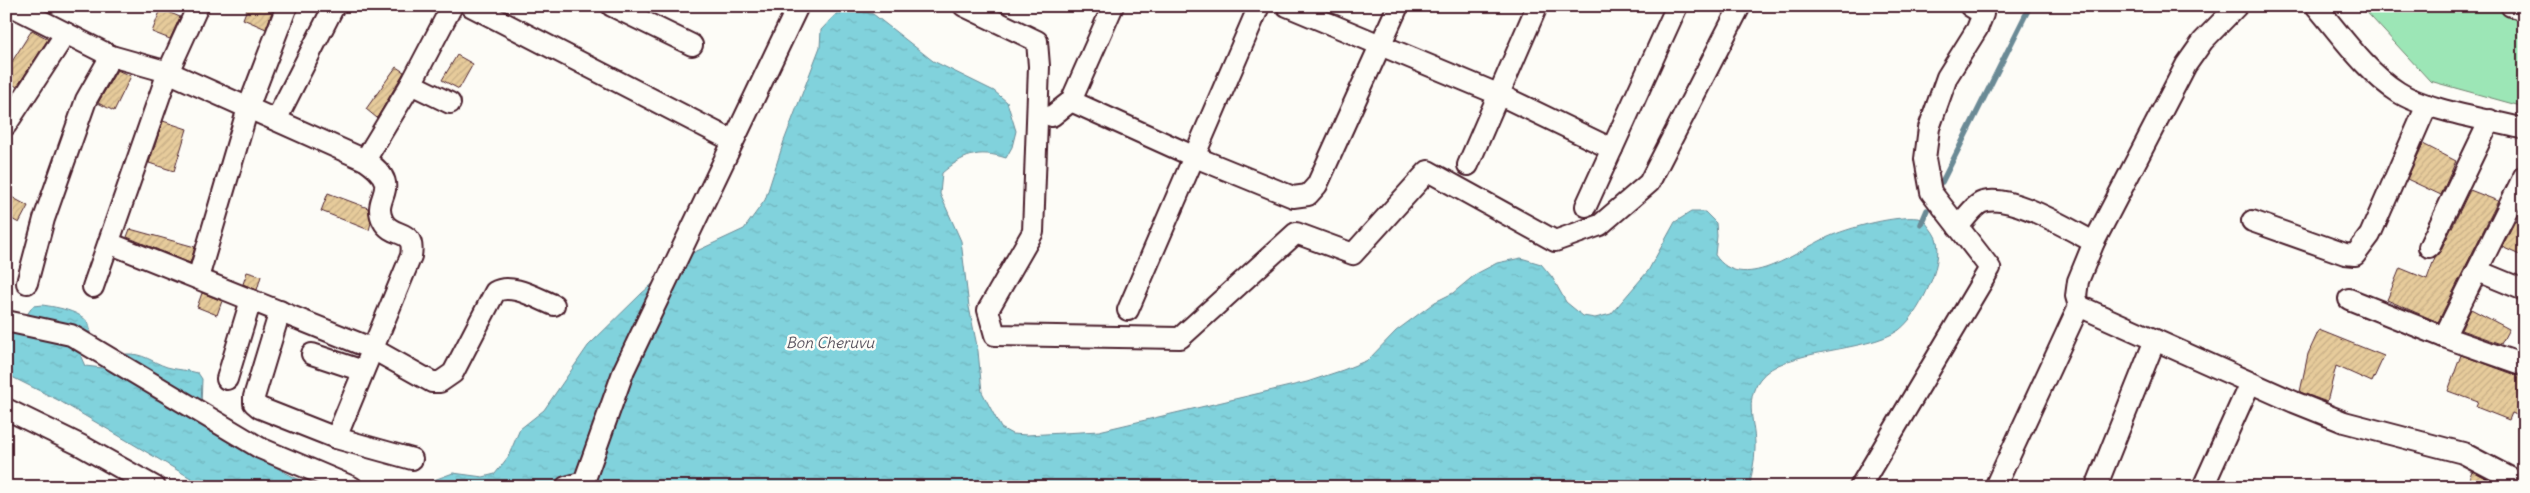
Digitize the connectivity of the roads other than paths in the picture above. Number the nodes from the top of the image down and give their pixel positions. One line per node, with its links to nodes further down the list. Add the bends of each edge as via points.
1 (12, 6): 22 (street)
2 (198, 6): 26 (street)
3 (287, 6): 32 (street)
4 (334, 6): 34 (street)
5 (471, 6): 38 (street)
6 (612, 6): 23 (street)
7 (798, 6): 38 (street)
8 (964, 6): 15 (street, via 1037,42 1039,66 1033,232 988,310 995,335 1180,338 1296,233 1353,254 1428,171 1555,241 1600,225 1649,183)
9 (1113, 6): 29 (street)
10 (1259, 6): 40 (street)
11 (1287, 6): 24 (street)
12 (1398, 6): 24 (street)
13 (1538, 6): 28 (street)
14 (1677, 6): 39 (street)
15 (1740, 6)
16 (1970, 6): 47 (street, via 1982,14 1977,29 1947,76 1929,128 1925,159 1931,192)
17 (2236, 6): 48 (street, via 2203,41 2186,65)
18 (2316, 6): 31 (street, via 2378,77 2400,94)
19 (2511, 6): 21 (street)
20 (444, 9): 27 (street)
21 (2524, 10)
22 (66, 33): 25 (street); 36 (street)
23 (692, 45)
24 (1381, 46): 28 (street); 40 (street, via 1317,185 1308,195 1293,197)
25 (111, 56): 26 (street); 53 (street, via 86,100 44,219)
26 (168, 72): 32 (street); 49 (street)
27 (411, 84): 30 (street); 41 (street)
28 (1500, 95): 39 (street); 42 (street)
29 (1071, 101): 33 (street); 40 (street)
30 (450, 103)
31 (2427, 104): 35 (street); 46 (street, via 2370,235 2355,255)
32 (248, 108): 34 (street); 52 (street)
33 (1052, 116)
34 (276, 120): 41 (street)
35 (2490, 120): 37 (street); 50 (street)
36 (6, 125)
37 (2524, 129)
38 (733, 141): 77 (street, via 624,370 584,482)
39 (1612, 149): 45 (street)
40 (1195, 157): 60 (street)
41 (365, 160): 65 (street, via 378,169 385,182 382,219 386,226 409,238 413,246)
42 (1468, 165)
43 (2524, 176): 44 (street)
44 (2517, 204): 51 (street)
45 (1586, 206)
46 (2252, 221)
47 (1958, 227): 48 (street, via 1981,203 1999,200 2018,205); 78 (street, via 1990,268)
48 (2094, 242): 59 (street, via 2078,282 2076,296)
49 (109, 243): 52 (street); 54 (street)
50 (2429, 247)
51 (2478, 271): 55 (street); 63 (street)
52 (198, 278): 57 (street)
53 (27, 283)
54 (93, 286)
55 (2524, 290)
56 (2349, 299): 63 (street)
57 (251, 300): 61 (street); 69 (street)
58 (554, 305): 65 (street, via 512,289 495,292 453,373 440,382 432,382)
59 (2079, 306): 64 (street); 79 (street)
60 (1128, 310)
61 (280, 311): 65 (street); 72 (street, via 254,404)
62 (6, 321): 76 (street, via 71,335 260,448)
63 (2444, 337): 67 (street)
64 (2155, 340): 70 (street); 80 (street)
65 (373, 349): 68 (street)
66 (312, 354): 68 (street)
67 (2524, 365)
68 (364, 371): 72 (street)
69 (227, 379)
70 (2250, 383): 74 (street, via 2344,422 2463,453); 81 (street)
71 (6, 409): 75 (street, via 80,445)
72 (336, 438): 73 (street)
73 (412, 459)
74 (2524, 485)
75 (154, 487)
76 (352, 487)
77 (566, 487)
78 (1860, 487)
79 (1995, 487)
80 (2096, 487)
81 (2204, 487)

